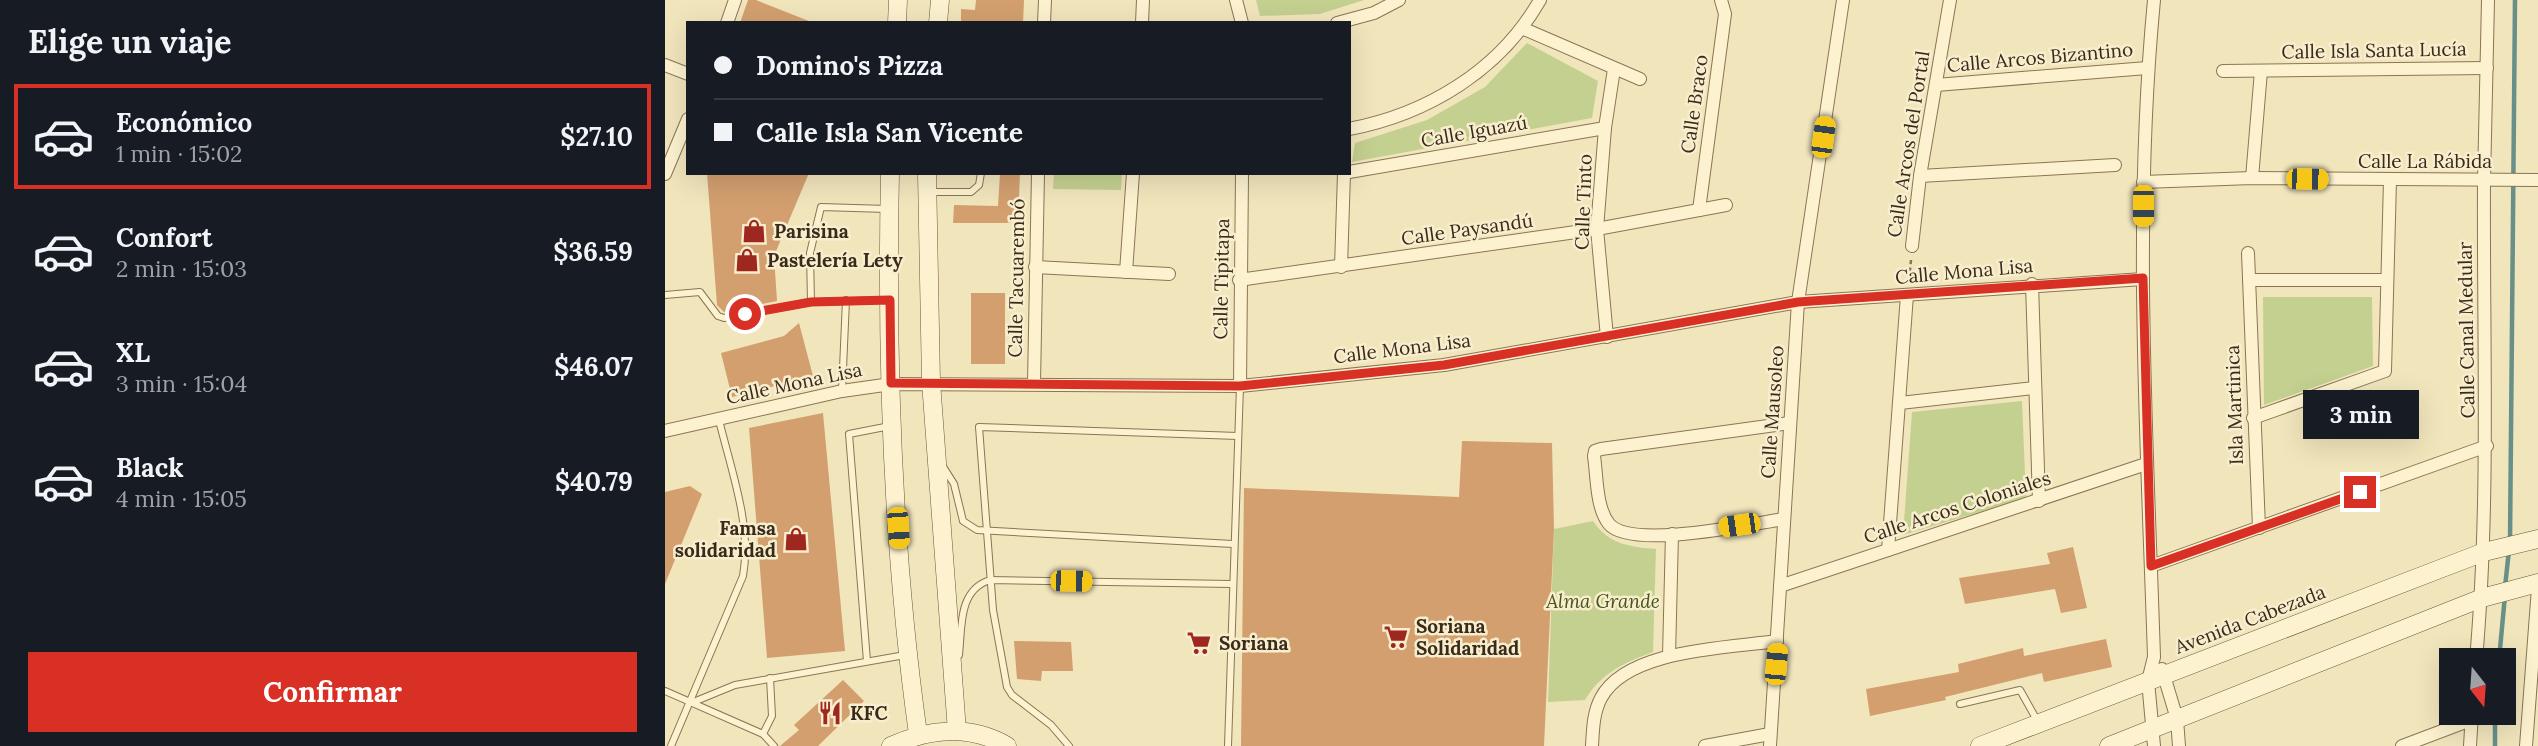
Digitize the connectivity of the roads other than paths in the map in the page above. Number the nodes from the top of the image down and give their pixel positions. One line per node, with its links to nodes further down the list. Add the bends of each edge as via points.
1 (735, 0): 14 (street)
2 (898, 0): 15 (main road)
3 (940, 0): 16 (main road)
4 (1045, 0): 17 (street)
5 (1143, 0): 18 (street)
6 (1236, 0): 19 (street)
7 (1399, 0): 20 (street)
8 (1540, 0): 21 (street)
9 (1843, 0): 71 (street, Calle Mausoleo)
10 (1950, 0): 30 (street, Calle Arcos del Portal)
11 (2154, 0): 23 (street)
12 (2488, 0): 24 (street, Calle Canal Medular)
13 (1723, 2): 53 (street, Calle Braco)
14 (728, 21)
15 (897, 21)
16 (938, 21)
17 (1044, 21)
18 (1142, 21)
19 (1241, 21)
20 (1344, 21)
21 (1524, 29): 25 (street); 33 (street, via 1442,98 1387,122)
22 (665, 65): 28 (street)
23 (2147, 68): 30 (street, Calle Arcos Bizantino); 49 (street)
24 (2487, 68): 27 (street, Calle Isla Santa Lucía); 48 (street, Calle Canal Medular)
25 (1615, 69): 29 (street); 32 (street, Calle Tinto)
26 (2223, 71): 27 (street, Calle Isla Santa Lucía)
27 (2261, 71): 45 (street)
28 (686, 73)
29 (1640, 79)
30 (1936, 85): 44 (street, Calle Arcos del Portal)
31 (686, 123): 35 (street)
32 (1605, 128): 36 (street, Calle Iguazú); 54 (street, Calle Tinto)
33 (1351, 129)
34 (2115, 166): 44 (street)
35 (666, 168)
36 (1351, 172)
37 (890, 175): 52 (main road)
38 (927, 175): 50 (main road)
39 (981, 175): 50 (lane, via 971,192)
40 (1038, 175): 57 (street, Calle Tacuarembó)
41 (1133, 175): 59 (street)
42 (1242, 175): 62 (street, Calle Tipitapa)
43 (1343, 175): 58 (street)
44 (1920, 176): 55 (street, Calle Arcos del Portal)
45 (2252, 178): 46 (street, Calle La Rábida); 49 (street, Calle La Rábida)
46 (2390, 180): 48 (street, Calle La Rábida); 64 (street)
47 (2538, 180): 48 (street, Calle La Rábida)
48 (2490, 181): 86 (street, Calle Canal Medular)
49 (2143, 183): 61 (street)
50 (926, 192): 73 (main road)
51 (1726, 205): 53 (street, Calle Paysandú)
52 (890, 209): 69 (main road); 70 (lane, via 821,207 810,253)
53 (1699, 210): 54 (street, Calle Paysandú)
54 (1597, 229): 58 (street, Calle Paysandú); 72 (street, Calle Tinto)
55 (1912, 246)
56 (2248, 253): 63 (street, Isla Martinica)
57 (1035, 267): 59 (street); 75 (street, Calle Tacuarembó)
58 (1341, 268): 62 (street, Calle Paysandú)
59 (1126, 272): 60 (street)
60 (1169, 274)
61 (2143, 278): 65 (street, Calle Mona Lisa); 88 (street)
62 (1240, 280): 76 (street, Calle Tipitapa)
63 (2249, 280): 64 (street); 81 (street, Isla Martinica)
64 (2387, 280): 81 (street, via 2384,372)
65 (2032, 284): 67 (street, Calle Mona Lisa); 77 (street)
66 (665, 295): 70 (lane, via 700,292 717,316 724,318)
67 (1907, 295): 71 (street, Calle Mona Lisa); 79 (street)
68 (846, 300): 69 (lane); 70 (lane); 78 (lane)
69 (890, 300): 74 (main road)
70 (811, 302)
71 (1798, 302): 72 (street, Calle Mona Lisa); 82 (street, Calle Mausoleo)
72 (1607, 337): 76 (street, Calle Mona Lisa, via 1444,365)
73 (931, 382): 74 (street, Calle Mona Lisa); 75 (street, Calle Mona Lisa); 87 (main road)
74 (891, 383): 78 (street, Calle Mona Lisa); 83 (main road)
75 (1034, 383): 76 (street, Calle Mona Lisa)
76 (1240, 386): 85 (lane)
77 (2034, 388): 79 (street); 89 (street)
78 (842, 391): 80 (street, Calle Mona Lisa)
79 (1900, 403): 96 (street)
80 (718, 418): 84 (street, Calle Mona Lisa); 114 (lane, via 742,521 745,561)
81 (2253, 418): 91 (street, Isla Martinica)
82 (1790, 423): 90 (street, Calle Mausoleo); 93 (street, via 1595,451 1602,510 1612,528 1625,534)
83 (892, 426): 106 (main road); 108 (lane, via 849,434)
84 (665, 431)
85 (1238, 436): 92 (lane, via 980,426); 95 (lane)
86 (2487, 446): 91 (street); 97 (street, Calle Canal Medular)
87 (936, 458): 92 (lane, via 951,478 964,523); 109 (main road)
88 (2146, 464): 89 (street, Calle Arcos Coloniales); 98 (street)
89 (2039, 501): 96 (street, Calle Arcos Coloniales)
90 (1784, 519): 93 (street); 101 (street, Calle Mausoleo)
91 (2259, 528): 98 (street)
92 (986, 531): 95 (lane); 99 (lane)
93 (1672, 534): 107 (street)
94 (2533, 540): 97 (main road, Avenida Cabezada)
95 (1233, 544): 100 (lane)
96 (1888, 550): 101 (street, Calle Arcos Coloniales)
97 (2490, 551): 103 (street, Calle Canal Medular); 111 (main road, Avenida Cabezada)
98 (2151, 566): 111 (street)
99 (990, 580): 100 (lane); 109 (lane, via 974,587 965,605); 129 (lane, via 1007,687)
100 (1233, 584): 130 (lane)
101 (1780, 586): 104 (street, Calle Mausoleo)
102 (2534, 586): 103 (main road); 113 (street)
103 (2486, 597): 105 (street, Calle Canal Medular); 116 (main road)
104 (1777, 641): 107 (street); 124 (street, Calle Mausoleo)
105 (2478, 648)
106 (907, 655): 108 (lane); 122 (main road)
107 (1669, 656): 131 (street, via 1608,687 1595,713)
108 (867, 661): 110 (lane)
109 (952, 672): 120 (main road)
110 (770, 678): 114 (lane, via 723,689); 121 (lane, via 772,716)
111 (2157, 678): 116 (street); 117 (main road, Avenida Cabezada); 123 (street)
112 (665, 691): 114 (lane)
113 (2533, 696): 138 (street)
114 (691, 703): 121 (lane); 125 (lane)
115 (1960, 704): 117 (lane, via 2020,690)
116 (2177, 719): 123 (main road); 135 (street)
117 (2039, 724): 133 (main road, Avenida Cabezada)
118 (2451, 725): 136 (street)
119 (2471, 725): 137 (street)
120 (957, 730): 122 (main road); 128 (main road)
121 (763, 734): 126 (lane)
122 (918, 734): 127 (main road)
123 (2154, 738): 134 (main road)
124 (1770, 740): 132 (street)
125 (671, 746)
126 (773, 746)
127 (891, 746)
128 (1007, 746)
129 (1069, 746)
130 (1228, 746)
131 (1592, 746)
132 (1705, 746)
133 (1980, 746)
134 (2109, 746)
135 (2179, 746)
136 (2402, 746)
137 (2470, 746)
138 (2526, 746)

